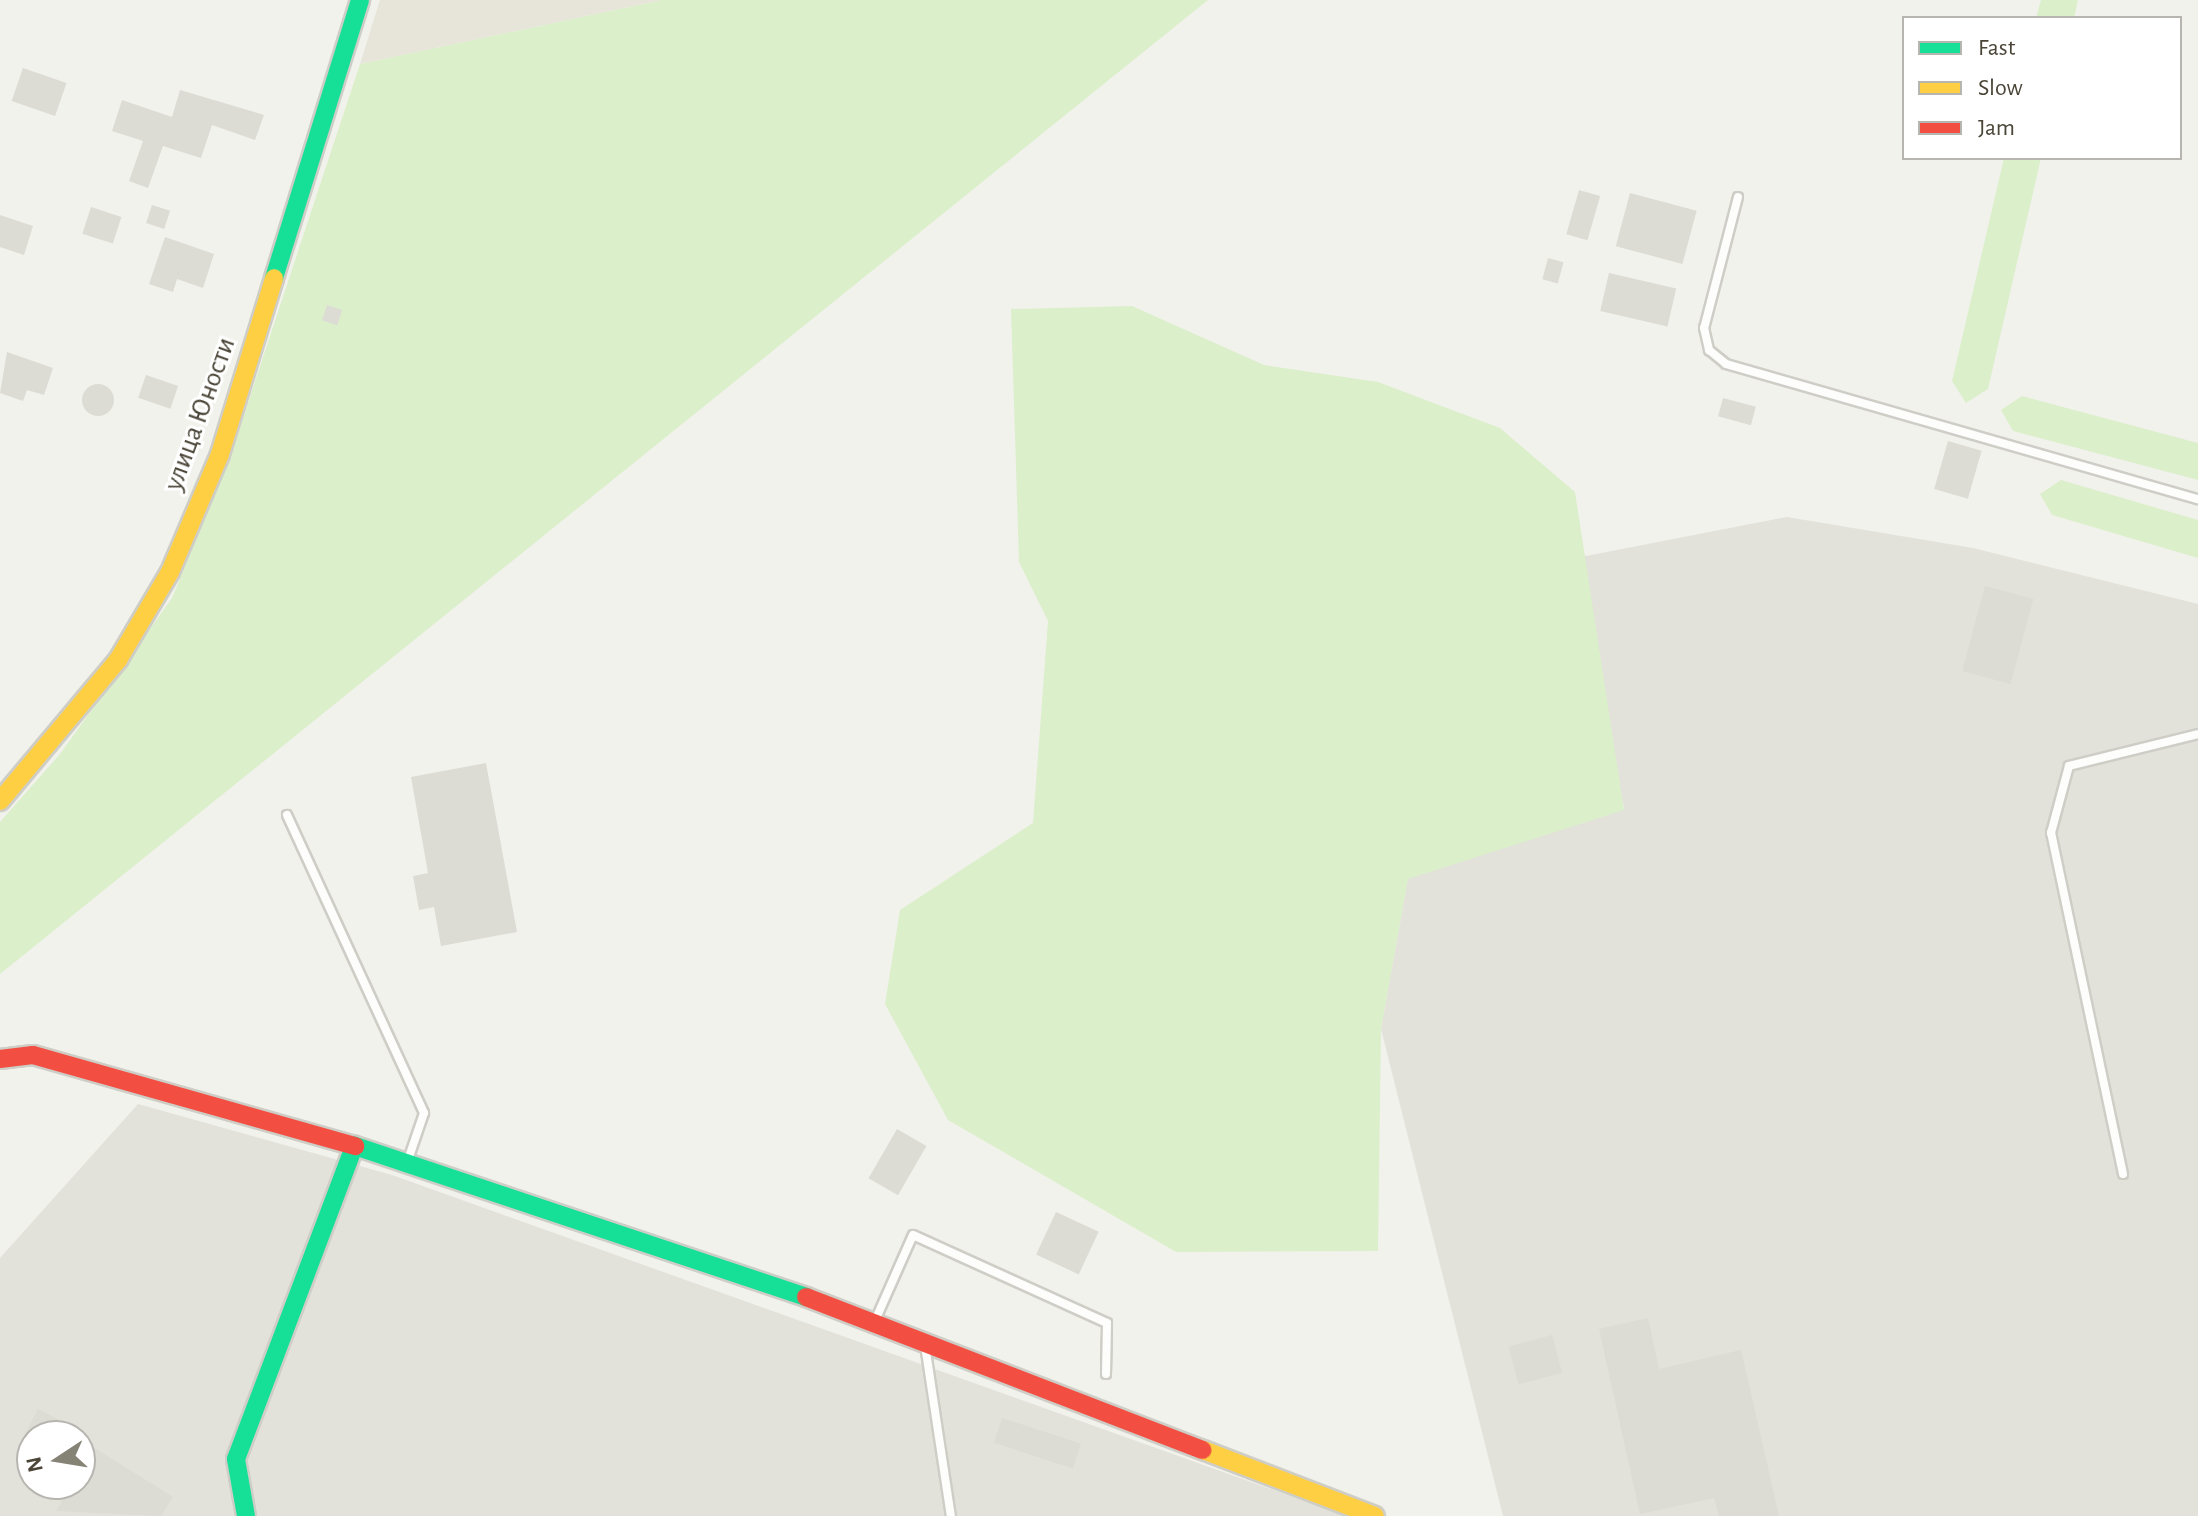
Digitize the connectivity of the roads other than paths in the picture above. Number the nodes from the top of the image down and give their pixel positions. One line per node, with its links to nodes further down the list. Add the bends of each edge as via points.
1 (360, 0): 5 (street, улица Юности, via 220,454 170,572 118,660)
2 (1738, 197): 3 (lane, via 1704,328 1709,350 1726,364)
3 (2198, 499)
4 (2198, 734): 10 (lane, via 2069,766 2051,833)
5 (0, 801)
6 (287, 815): 9 (lane, via 424,1113)
7 (0, 1059): 8 (street, via 33,1055)
8 (354, 1146): 9 (street); 14 (street, via 236,1459)
9 (408, 1161): 11 (street)
10 (2123, 1174)
11 (874, 1324): 12 (street); 13 (lane, via 913,1235 1107,1323)
12 (925, 1344): 15 (lane); 16 (street)
13 (1106, 1374)
14 (246, 1516)
15 (951, 1516)
16 (1375, 1516)

